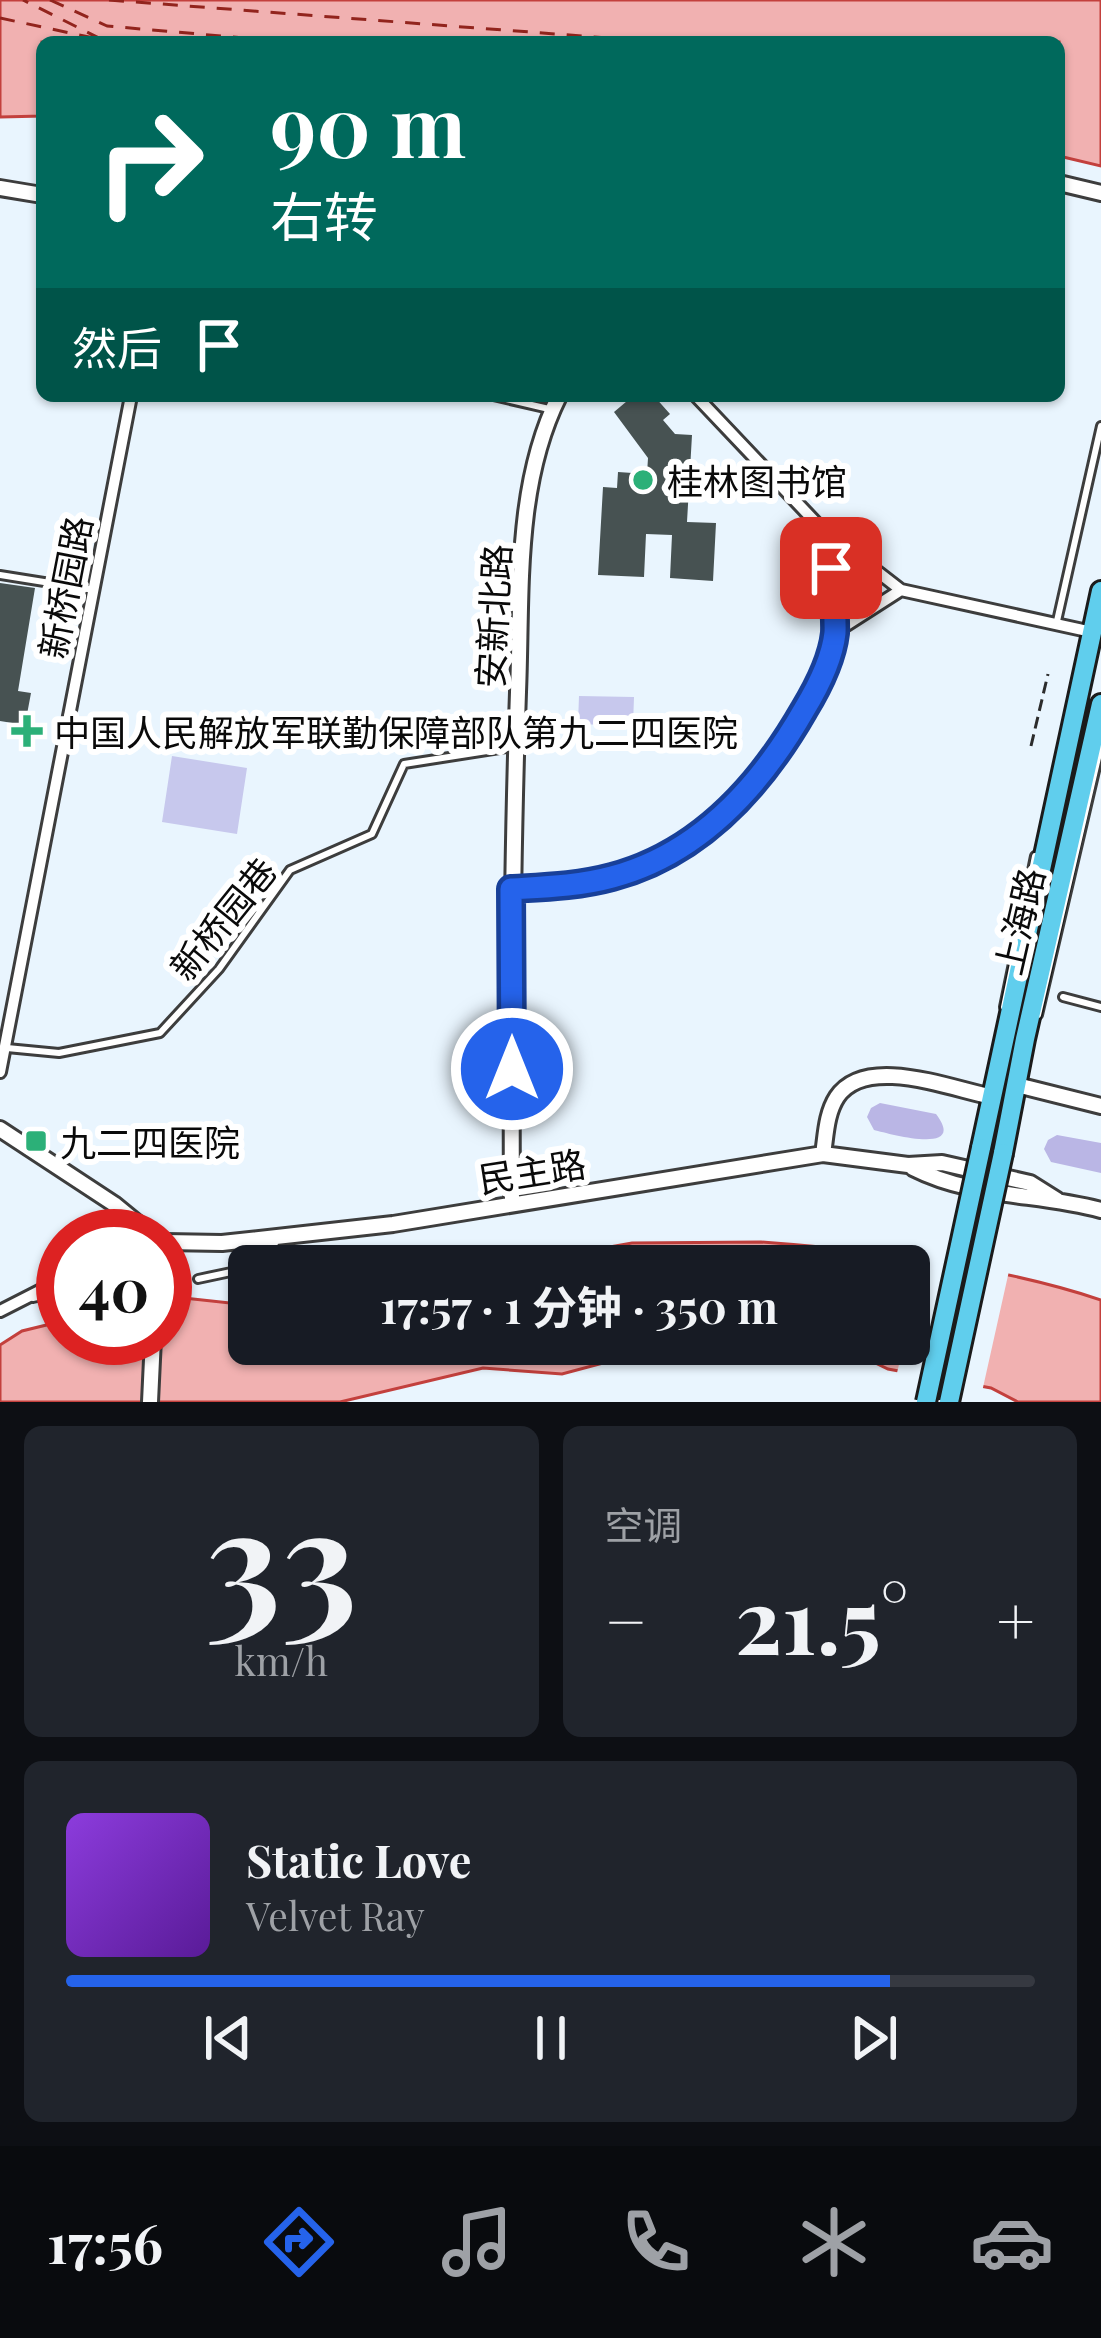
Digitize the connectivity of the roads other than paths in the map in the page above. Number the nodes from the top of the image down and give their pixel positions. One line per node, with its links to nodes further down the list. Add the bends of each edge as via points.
1 (1065, 185): 3 (street)
2 (0, 188): 4 (street)
3 (1101, 193)
4 (36, 194)
5 (130, 402): 11 (street, 新桥园路)
6 (702, 402): 9 (street)
7 (556, 403): 19 (street, 安新北路, via 527,518)
8 (1101, 426): 14 (lane)
9 (821, 528): 12 (street); 16 (street)
10 (0, 575): 11 (lane)
11 (94, 590): 24 (street, 新桥园路)
12 (901, 590): 14 (street); 16 (street)
13 (1101, 591): 15 (highway, 上海路)
14 (1056, 624): 15 (street)
15 (1092, 632): 23 (highway, 上海路)
16 (835, 633): 20 (street, via 827,666 781,749 717,821 616,876)
17 (1101, 704): 23 (highway, 上海路)
18 (1101, 745): 23 (lane, via 1043,1007)
19 (516, 746): 20 (street, 安新北路); 24 (lane, 新桥园巷, via 404,764 372,834 290,871 160,1033 59,1053)
20 (511, 889): 32 (street, 安新北路)
21 (1063, 998): 22 (lane)
22 (1101, 1007)
23 (1016, 1038): 26 (highway, 上海路); 27 (highway)
24 (5, 1048): 25 (street, 新桥园路)
25 (0, 1072)
26 (1017, 1085): 28 (street); 46 (highway, 上海路, bridge)
27 (993, 1097): 31 (street, via 880,1073 858,1079 830,1112); 45 (highway, bridge)
28 (1101, 1106)
29 (0, 1129): 34 (street)
30 (0, 1139): 33 (street)
31 (823, 1154): 32 (street, 民主路); 35 (street, 民主路)
32 (512, 1204): 36 (street, 民主路)
33 (110, 1209)
34 (120, 1209)
35 (1101, 1210)
36 (285, 1236): 37 (street, 民主路); 38 (lane, via 230,1272)
37 (192, 1242)
38 (198, 1279)
39 (36, 1292): 41 (street)
40 (36, 1297): 41 (lane)
41 (18, 1301): 42 (street)
42 (0, 1311)
43 (152, 1365): 44 (street)
44 (150, 1402)
45 (926, 1402)
46 (949, 1402)

